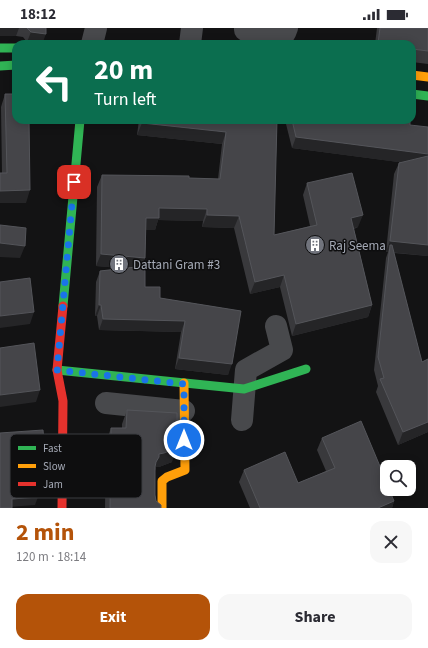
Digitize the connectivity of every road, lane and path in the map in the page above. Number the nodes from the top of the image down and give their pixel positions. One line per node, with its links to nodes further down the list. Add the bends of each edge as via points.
1 (96, 28): 6 (street)
2 (192, 28): 7 (street)
3 (201, 28): 8 (street)
4 (287, 28): 5 (street, via 285,33)
5 (242, 35)
6 (93, 40)
7 (190, 40)
8 (200, 40)
9 (0, 48): 10 (street)
10 (12, 48)
11 (12, 65): 12 (street)
12 (0, 66)
13 (416, 76): 14 (street)
14 (428, 77)
15 (416, 94): 16 (street)
16 (428, 96)
17 (80, 124): 20 (street)
18 (276, 326): 22 (street, via 282,350 246,370)
19 (306, 369): 22 (street)
20 (57, 370): 21 (street); 26 (street, via 63,400)
21 (184, 384): 22 (street); 24 (street)
22 (244, 390): 25 (street)
23 (106, 402): 24 (street)
24 (184, 411): 29 (street, via 185,470 166,476 162,481)
25 (242, 420)
26 (63, 434)
27 (62, 498): 28 (street)
28 (62, 508)
29 (162, 508)

